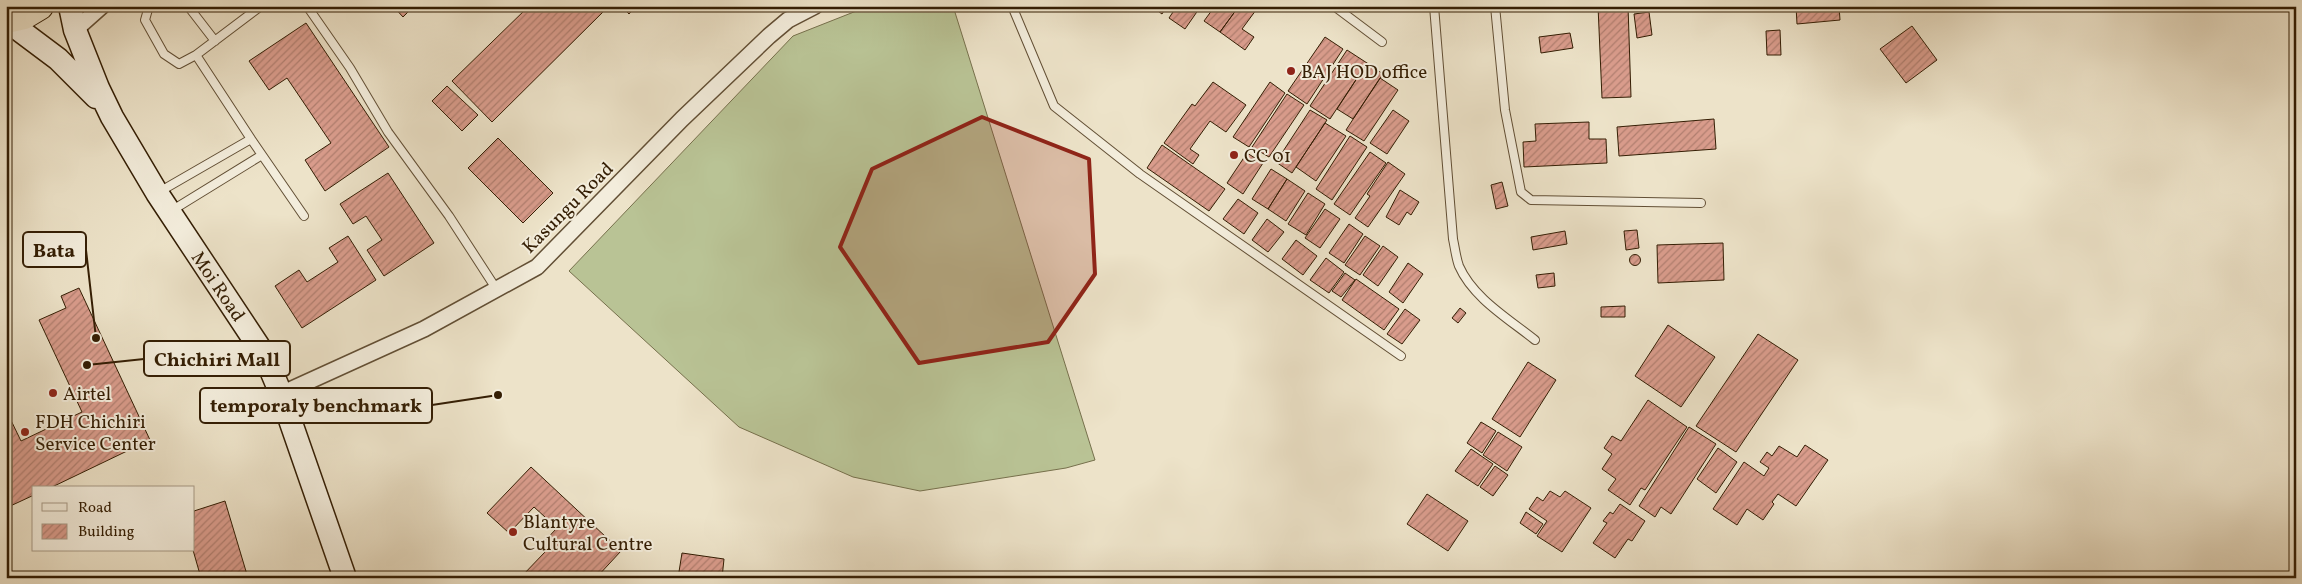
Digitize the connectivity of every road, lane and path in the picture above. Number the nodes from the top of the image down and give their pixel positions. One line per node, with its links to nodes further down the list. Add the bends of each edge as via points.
1 (39, 6): 13 (highway, via 24,15)
2 (70, 6): 14 (main road)
3 (102, 6): 14 (street)
4 (148, 6): 17 (lane, via 145,20 164,54 179,64)
5 (188, 6): 15 (lane)
6 (307, 6): 25 (lane, via 350,68 388,132)
7 (815, 6): 25 (street, Kasungu Road, via 788,20 769,36 682,119 537,267)
8 (1012, 6): 27 (lane, via 1054,106 1140,174)
9 (1334, 6): 16 (lane)
10 (1434, 6): 26 (lane, via 1453,239 1459,266 1484,299)
11 (1495, 6): 22 (lane, via 1505,110 1521,192 1525,197 1531,200)
12 (256, 8): 15 (lane)
13 (6, 19): 18 (main road, via 58,59 89,88)
14 (75, 30): 18 (main road)
15 (215, 41): 17 (lane)
16 (1382, 42)
17 (196, 56): 19 (lane)
18 (112, 117): 21 (main road, Moi Road)
19 (252, 139): 20 (lane); 21 (lane)
20 (262, 155): 23 (lane); 24 (lane)
21 (157, 193): 23 (main road, Moi Road)
22 (1701, 203)
23 (169, 212): 28 (main road, Moi Road, via 265,356)
24 (304, 216)
25 (498, 290): 28 (street, Kasungu Road, via 424,329)
26 (1535, 340)
27 (1401, 356)
28 (281, 394): 29 (main road, Moi Road)
29 (345, 578)

